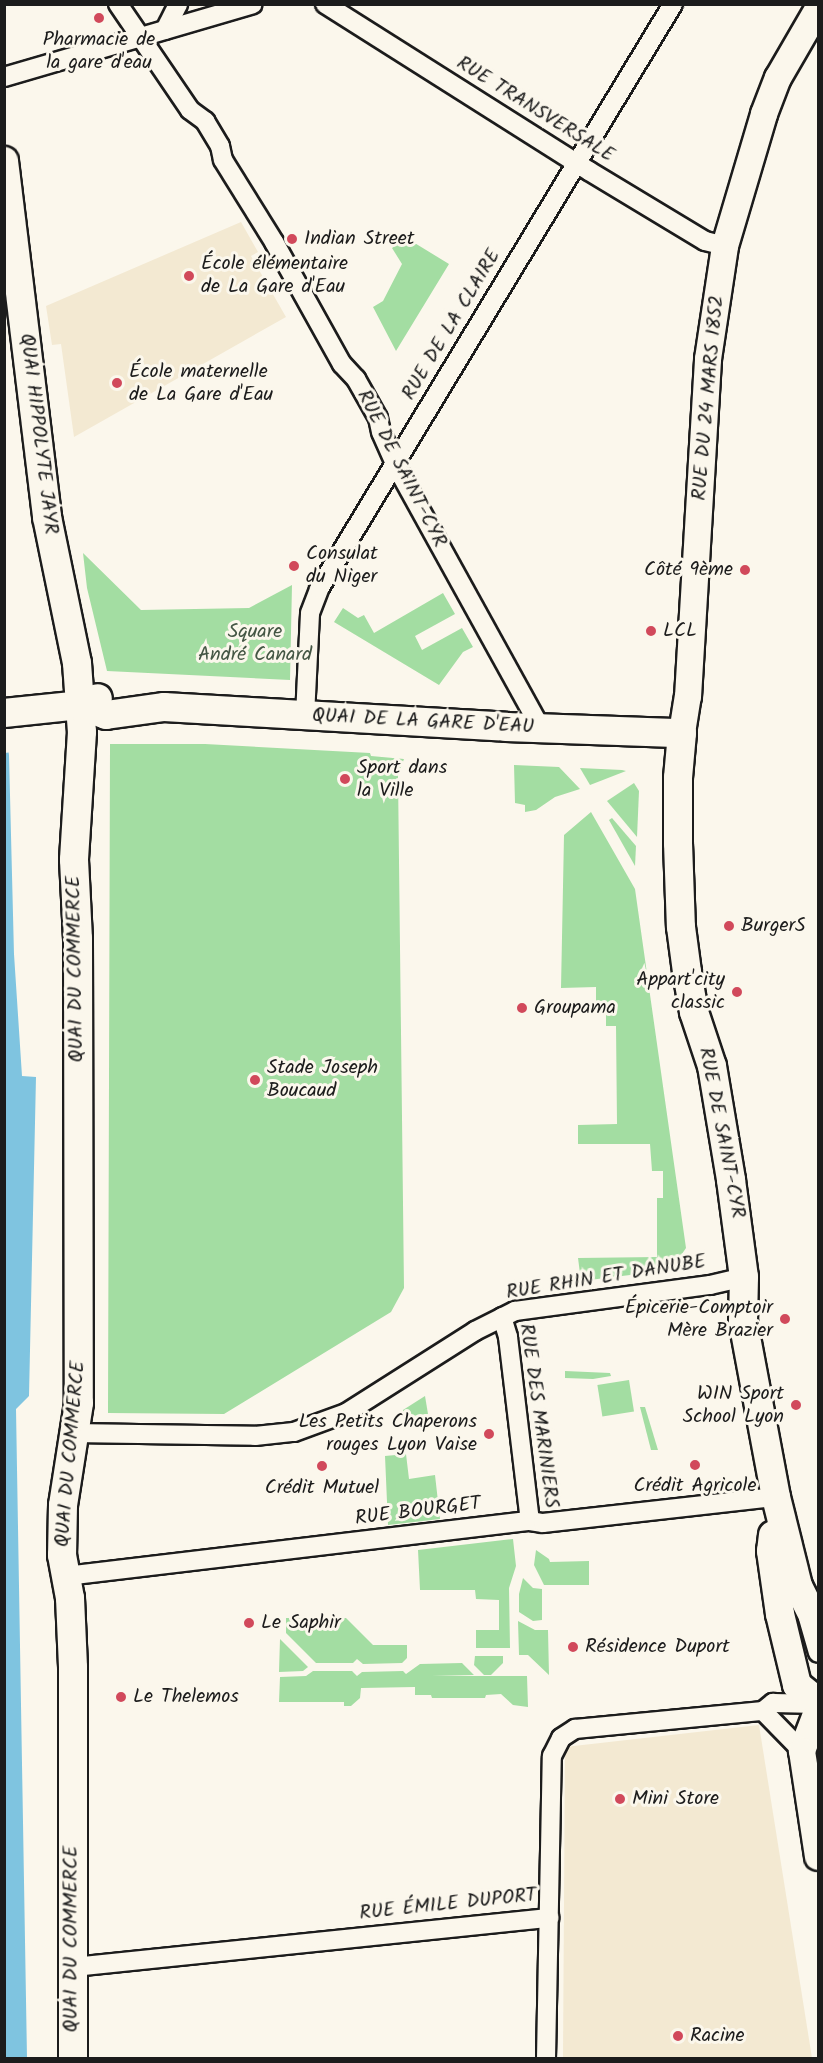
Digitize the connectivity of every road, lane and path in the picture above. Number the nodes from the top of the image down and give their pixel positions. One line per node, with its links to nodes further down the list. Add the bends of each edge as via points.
1 (118, 4): 8 (street, RUE DE SAINT-CYR)
2 (178, 4): 7 (street)
3 (254, 4): 7 (street)
4 (325, 4): 11 (street, RUE TRANSVERSALE)
5 (673, 4): 11 (street, RUE DE LA CLAIRE)
6 (819, 9): 12 (street, RUE DU 24 MARS 1852, via 775,87 751,150)
7 (165, 30): 8 (street)
8 (142, 37): 9 (street); 13 (street, RUE DE SAINT-CYR, via 190,110 204,121 220,146 223,160 342,364 356,379 378,418)
9 (4, 77)
10 (4, 161): 14 (main road, QUAI HIPPOLYTE JAYR, via 47,517 77,663)
11 (576, 164): 12 (street, RUE TRANSVERSALE, via 705,241); 13 (street, RUE DE LA CLAIRE)
12 (725, 246): 18 (street, RUE DU 24 MARS 1852, via 708,359 688,697)
13 (395, 464): 16 (street, RUE DE LA CLAIRE, via 319,589 310,613); 17 (street, RUE DE SAINT-CYR)
14 (80, 705): 15 (main road, QUAI DE LA GARE D'EAU); 16 (main road, QUAI DE LA GARE D'EAU, via 102,696 118,696 164,707); 21 (main road, QUAI DU COMMERCE, via 82,732 74,860 78,951 79,1385)
15 (4, 713)
16 (304, 716): 17 (main road, QUAI DE LA GARE D'EAU)
17 (541, 728): 18 (main road, QUAI DE LA GARE D'EAU)
18 (682, 733): 19 (main road, RUE DE SAINT-CYR, via 678,811 681,927 694,1012 712,1066)
19 (744, 1277): 20 (street, RUE RHIN ET DANUBE, via 515,1311); 22 (main road, RUE DE SAINT-CYR, via 743,1321)
20 (502, 1317): 21 (street, RUE RHIN ET DANUBE, via 346,1413 294,1432 255,1436); 23 (street, RUE DES MARINIERS, via 508,1337)
21 (73, 1433): 24 (main road, QUAI DU COMMERCE, via 63,1505 62,1555)
22 (776, 1497): 23 (street, RUE BOURGET, via 543,1523); 25 (main road, RUE DE SAINT-CYR); 28 (main road, RUE DE SAINT-CYR, via 771,1551 780,1614 797,1685)
23 (530, 1521): 24 (street, RUE BOURGET)
24 (66, 1576): 34 (main road, QUAI DU COMMERCE, via 73,1668)
25 (798, 1586): 26 (main road, RUE DE SAINT-CYR); 27 (street, RUE DE SAINT-CYR)
26 (819, 1626)
27 (819, 1653)
28 (819, 1703): 30 (street, RUE ÉMILE DUPORT, via 773,1703)
29 (819, 1709): 31 (street)
30 (764, 1711): 31 (street); 33 (street, RUE ÉMILE DUPORT, via 575,1729 561,1738 552,1756)
31 (802, 1751): 32 (street)
32 (819, 1857)
33 (549, 1918): 34 (street, RUE ÉMILE DUPORT); 36 (street)
34 (73, 1967): 35 (main road, QUAI DU COMMERCE)
35 (73, 2058)
36 (546, 2058)

